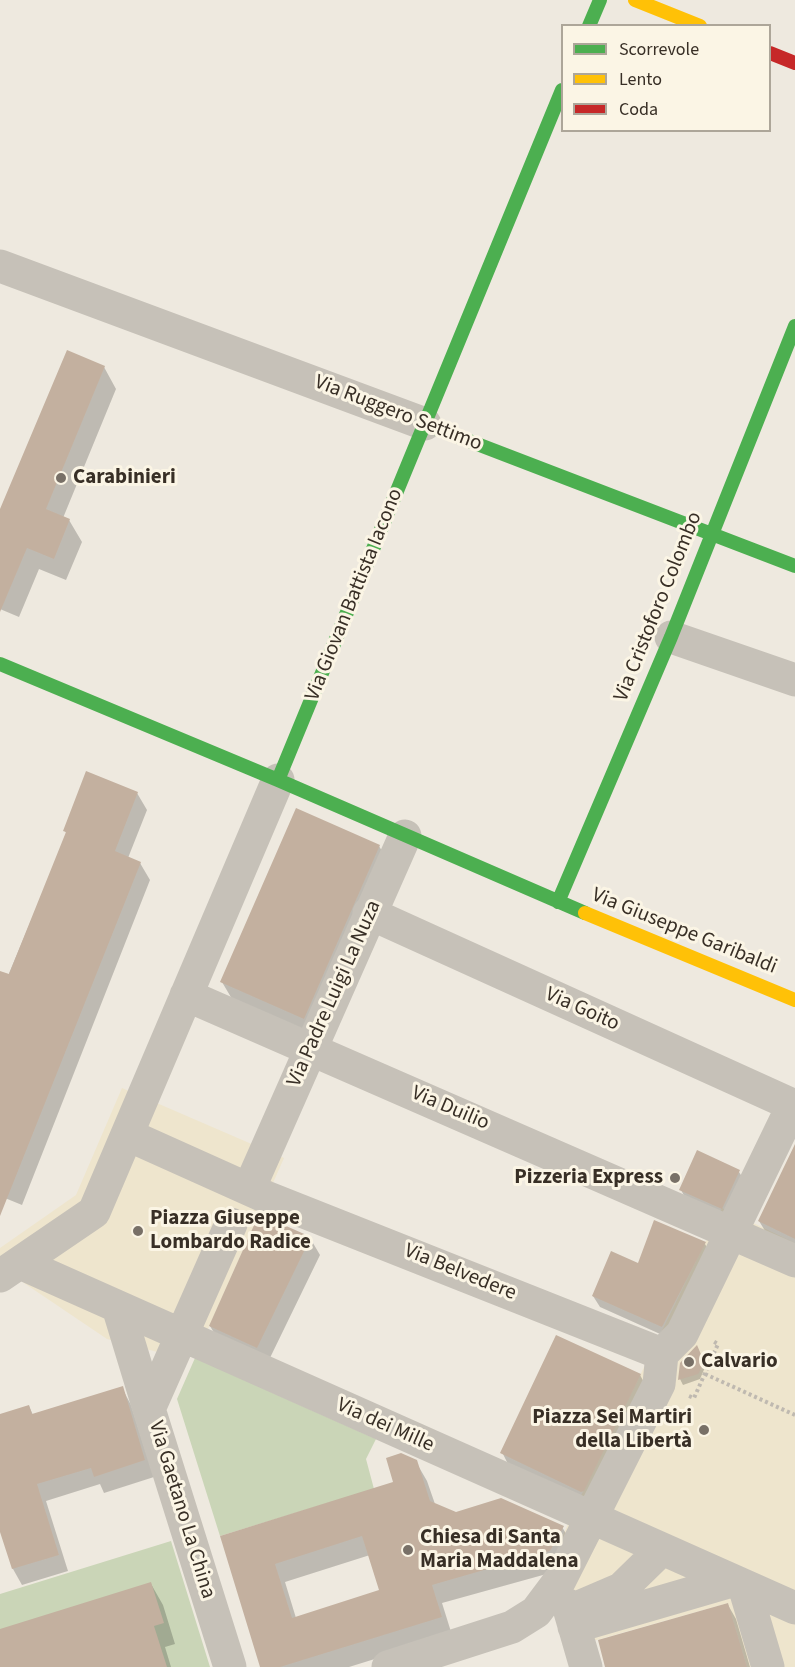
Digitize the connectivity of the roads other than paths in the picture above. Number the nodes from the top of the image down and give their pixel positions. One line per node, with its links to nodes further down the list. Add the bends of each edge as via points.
1 (600, 0): 3 (main road)
2 (635, 0): 4 (main road)
3 (590, 24)
4 (695, 24)
5 (771, 53): 6 (main road)
6 (795, 63)
7 (561, 92): 10 (main road, Via Giovan Battista Iacono)
8 (0, 266): 10 (street, Via Ruggero Settimo)
9 (795, 326): 11 (main road, Via Cristoforo Colombo)
10 (425, 424): 11 (main road, Via Ruggero Settimo); 16 (main road, Via Giovan Battista Iacono)
11 (711, 535): 12 (main road, Via Ruggero Settimo); 13 (main road, Via Cristoforo Colombo)
12 (795, 566)
13 (671, 637): 15 (street); 18 (main road, Via Cristoforo Colombo)
14 (0, 664): 16 (main road, Via Giuseppe Garibaldi)
15 (795, 680)
16 (279, 780): 17 (main road, Via Giuseppe Garibaldi); 20 (street, Via Giovan Battista Iacono)
17 (405, 836): 18 (main road, Via Giuseppe Garibaldi); 19 (street, Via Padre Luigi La Nuza)
18 (558, 902): 21 (main road, Via Giuseppe Garibaldi)
19 (369, 913): 22 (street, Via Padre Luigi La Nuza); 23 (street, Via Goito)
20 (186, 994): 22 (street, Via Duilio); 24 (street, Via Giovan Battista Iacono)
21 (795, 1000)
22 (311, 1048): 25 (street, Via Padre Luigi La Nuza, via 266,1152); 27 (street, Via Duilio)
23 (794, 1105): 27 (street)
24 (128, 1135): 25 (street, Via Belvedere); 29 (street, Via Giovan Battista Iacono, via 94,1212)
25 (258, 1193): 32 (street, Via Belvedere)
26 (231, 1224): 31 (street, Via Gaetano La China)
27 (729, 1224): 28 (street, Via Duilio); 32 (street, via 682,1334)
28 (795, 1261)
29 (10, 1269): 30 (street, Via dei Mille)
30 (118, 1307): 31 (street, Via dei Mille); 33 (street)
31 (184, 1344): 33 (street, Via Gaetano La China); 34 (street, Via dei Mille)
32 (658, 1352): 34 (street, via 658,1384)
33 (149, 1409): 39 (street, Via Gaetano La China)
34 (583, 1514): 35 (street, Via dei Mille); 37 (street)
35 (662, 1549): 36 (street, Via dei Mille); 37 (street, via 621,1588)
36 (738, 1583): 37 (street); 38 (street, Via dei Mille); 42 (street)
37 (568, 1606): 40 (street, via 536,1612 512,1627); 41 (street)
38 (792, 1615)
39 (230, 1667)
40 (388, 1667)
41 (586, 1667)
42 (768, 1667)

